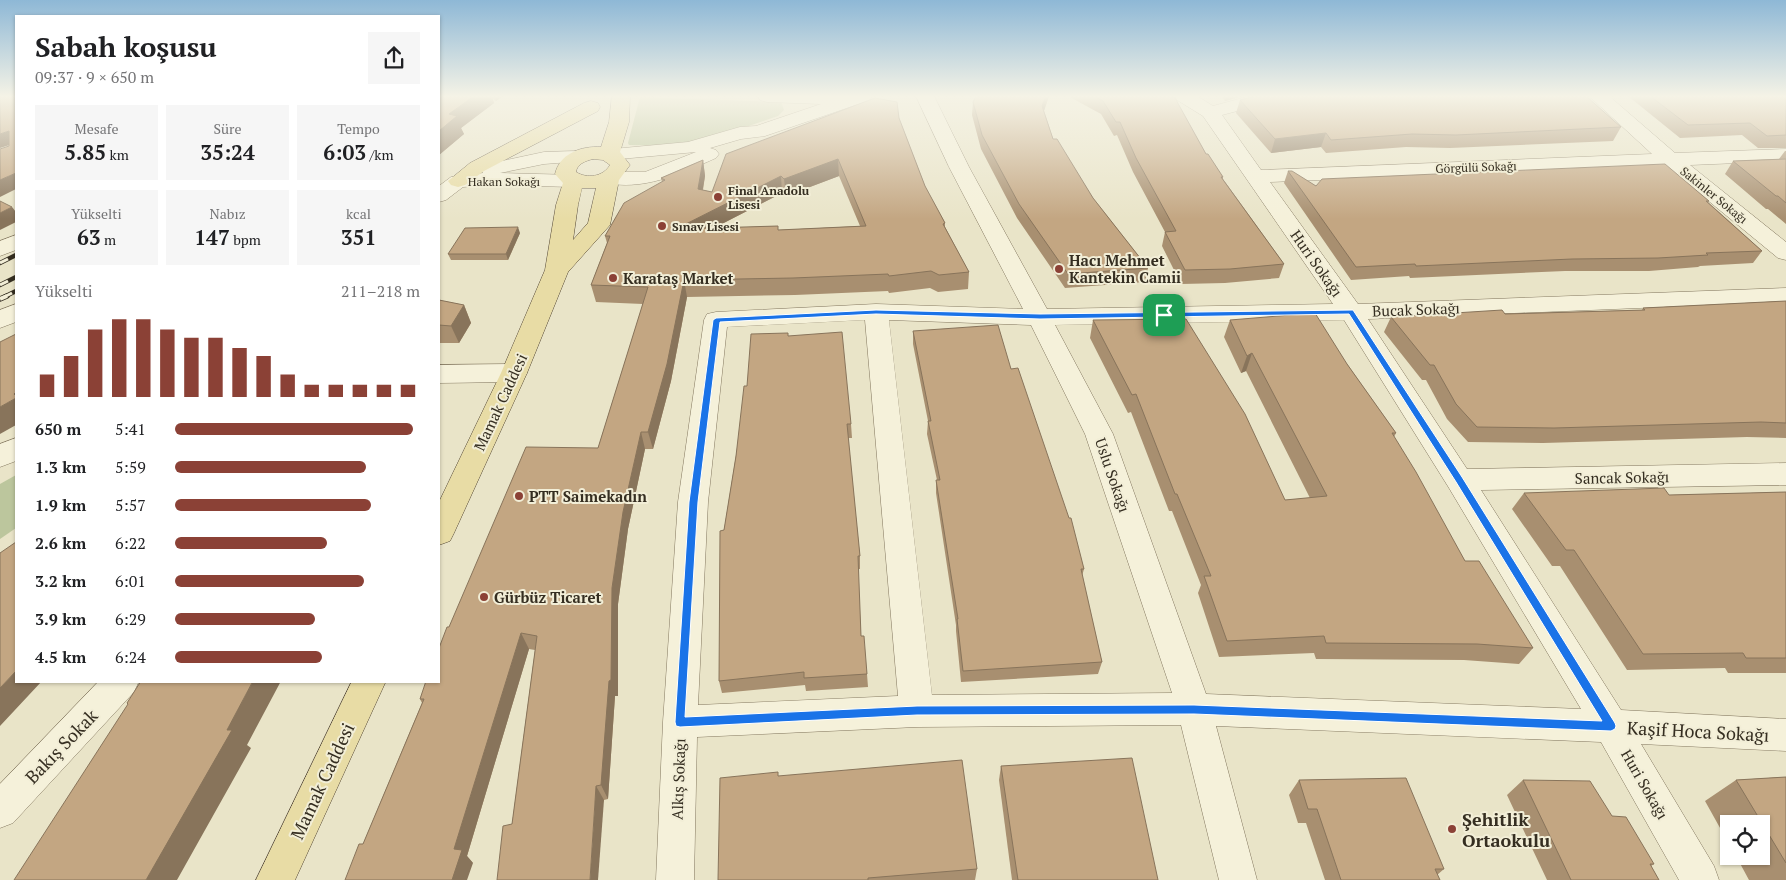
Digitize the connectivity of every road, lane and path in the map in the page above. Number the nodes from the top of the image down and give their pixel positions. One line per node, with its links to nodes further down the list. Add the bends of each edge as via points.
1 (530, 137): 15 (main road)
2 (583, 137): 9 (main road)
3 (614, 137): 10 (main road)
4 (726, 137): 10 (street, via 689,148)
5 (751, 137): 14 (street, via 647,178)
6 (945, 137): 26 (street, Uslu Sokağı)
7 (1228, 137): 13 (street, Huri Sokağı)
8 (1645, 137): 12 (street, Sakinler Sokağı)
9 (581, 143): 10 (main road, via 592,153); 15 (street, via 544,158 506,164); 16 (main road, via 565,169 565,174)
10 (609, 154): 14 (main road, Mamak Caddesi, via 620,165)
11 (1786, 155): 12 (street, Görgülü Sokağı)
12 (1671, 160): 13 (street, Görgülü Sokağı); 20 (street, Sakinler Sokağı)
13 (1256, 176): 25 (street, Huri Sokağı)
14 (608, 178): 16 (main road, via 593,182); 21 (main road, Mamak Caddesi, via 599,225)
15 (458, 181): 16 (street, Hakan Sokağı); 17 (street, Hakan Sokağı)
16 (574, 181): 21 (main road, Mamak Caddesi)
17 (440, 195)
18 (15, 242): 19 (street)
19 (0, 249)
20 (1786, 253)
21 (557, 270): 29 (main road, Mamak Caddesi)
22 (1786, 295): 25 (street, Bucak Sokağı)
23 (15, 312): 27 (street)
24 (876, 312): 26 (street, Bucak Sokağı); 28 (street, Bucak Sokağı); 39 (street)
25 (1351, 312): 26 (street, Bucak Sokağı); 34 (street, Huri Sokağı)
26 (1040, 316): 38 (street, Uslu Sokağı, via 1099,434)
27 (0, 320)
28 (716, 320): 40 (street, Alkış Sokağı, via 693,502)
29 (514, 373): 30 (street); 35 (main road, Mamak Caddesi)
30 (440, 374)
31 (15, 449): 32 (street)
32 (0, 457)
33 (1786, 474): 34 (street, Sancak Sokağı)
34 (1459, 480): 41 (street, Huri Sokağı)
35 (440, 531)
36 (120, 683): 43 (street, Bakış Sokak)
37 (368, 683): 44 (main road, Mamak Caddesi)
38 (1194, 709): 39 (street, Kaşif Hoca Sokağı); 41 (street, Kaşif Hoca Sokağı); 46 (street, Uslu Sokağı)
39 (917, 711): 40 (street, Kaşif Hoca Sokağı)
40 (680, 722): 45 (street, Alkış Sokağı)
41 (1611, 726): 42 (street, Kaşif Hoca Sokağı); 47 (street, Huri Sokağı)
42 (1786, 735)
43 (0, 810)
44 (275, 880)
45 (675, 880)
46 (1238, 880)
47 (1700, 880)

